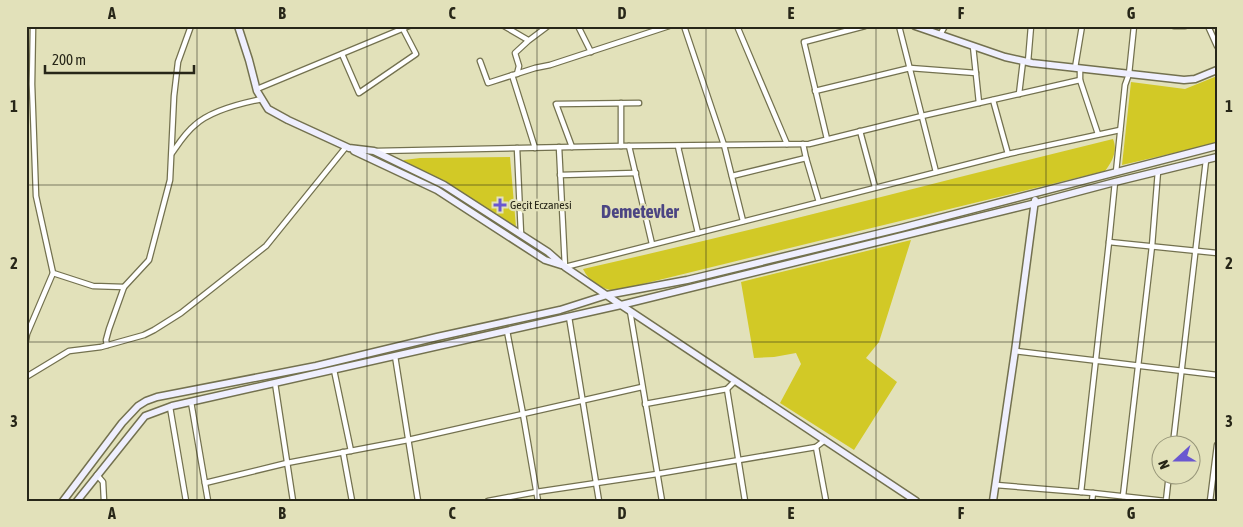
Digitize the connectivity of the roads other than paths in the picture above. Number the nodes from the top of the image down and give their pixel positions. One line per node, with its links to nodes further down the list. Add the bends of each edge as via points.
1 (34, 26): 88 (street, via 32,84 36,196)
2 (191, 26): 63 (street, via 178,62)
3 (238, 26): 37 (main road)
4 (409, 26): 21 (street)
5 (504, 26): 23 (street)
6 (548, 26): 23 (street)
7 (578, 26): 26 (street)
8 (669, 26): 26 (street)
9 (684, 26): 52 (street)
10 (737, 26): 50 (street)
11 (865, 26): 38 (street, via 804,42)
12 (899, 26): 30 (street)
13 (915, 26): 22 (main road)
14 (945, 26): 22 (street)
15 (1031, 26): 29 (street)
16 (1082, 26): 31 (street)
17 (1134, 26): 35 (street)
18 (1174, 26): 19 (street)
19 (1185, 26)
20 (1208, 26): 25 (street)
21 (403, 29): 27 (street); 27 (street, via 416,54 359,93)
22 (940, 35): 24 (main road)
23 (528, 40): 34 (street, via 515,53 519,66)
24 (973, 46): 29 (main road); 33 (street)
25 (1217, 46)
26 (590, 52): 34 (street)
27 (342, 54): 37 (street)
28 (480, 61): 34 (street, via 488,83)
29 (1026, 62): 31 (main road); 39 (street)
30 (910, 68): 33 (street); 38 (street); 45 (street)
31 (1078, 68): 35 (main road); 36 (street)
32 (1217, 70): 35 (main road, via 1184,80)
33 (976, 73): 44 (street)
34 (515, 74): 61 (street)
35 (1130, 74): 46 (street, via 1125,85)
36 (1080, 80): 39 (street); 48 (street)
37 (257, 89): 40 (main road)
38 (815, 91): 49 (street)
39 (1019, 94): 41 (street)
40 (262, 99): 59 (main road, via 268,109); 63 (street, via 215,112 196,124)
41 (993, 100): 44 (street); 64 (street)
42 (621, 103): 43 (street); 53 (street); 58 (street, via 556,104)
43 (638, 103)
44 (978, 103): 45 (street)
45 (922, 116): 47 (street); 68 (street)
46 (1120, 130): 48 (street); 69 (street)
47 (860, 131): 49 (street); 75 (street)
48 (1098, 134): 64 (street)
49 (827, 139): 51 (street)
50 (787, 144): 51 (street); 52 (street)
51 (803, 144): 66 (street)
52 (724, 145): 55 (street); 73 (street)
53 (621, 146): 54 (street); 58 (street)
54 (629, 146): 55 (street); 71 (street)
55 (678, 146): 80 (street)
56 (1217, 146): 69 (main road)
57 (559, 147): 58 (street); 61 (street); 72 (street)
58 (572, 147)
59 (348, 148): 62 (main road); 87 (main road, via 437,190 545,260); 96 (street, via 266,246 167,323 144,335)
60 (517, 148): 61 (street); 62 (street); 81 (street)
61 (535, 148)
62 (374, 151): 81 (main road, via 444,185)
63 (171, 154): 89 (street, via 170,180 149,260)
64 (1008, 154): 68 (street)
65 (1217, 157): 67 (main road)
66 (806, 158): 73 (street); 77 (street)
67 (1206, 160): 70 (main road); 85 (street)
68 (936, 172): 75 (street)
69 (1116, 172): 76 (main road)
70 (1158, 172): 74 (main road); 84 (street)
71 (636, 173): 72 (street); 83 (street)
72 (560, 175): 87 (street)
73 (732, 176): 79 (street)
74 (1115, 182): 78 (main road); 82 (street)
75 (875, 187): 77 (street)
76 (1034, 193): 78 (main road); 90 (main road, via 687,280)
77 (819, 202): 79 (street)
78 (1036, 203): 91 (main road); 97 (main road)
79 (743, 221): 80 (street)
80 (698, 233): 83 (street)
81 (521, 234): 87 (main road)
82 (1109, 242): 84 (street); 99 (street)
83 (652, 244): 87 (street)
84 (1152, 246): 85 (street); 100 (street)
85 (1195, 250): 86 (street); 102 (street)
86 (1217, 253)
87 (565, 266): 90 (main road)
88 (52, 273): 89 (street, via 93,286); 95 (street)
89 (124, 287): 96 (street, via 109,329)
90 (607, 295): 91 (main road); 135 (main road, via 560,310 316,366 146,400 122,423)
91 (621, 305): 92 (main road); 93 (main road)
92 (630, 311): 105 (main road); 107 (street)
93 (569, 317): 94 (main road); 109 (street)
94 (507, 331): 98 (main road); 113 (street)
95 (26, 340)
96 (107, 345): 104 (street, via 69,351)
97 (1015, 351): 99 (street); 128 (main road)
98 (395, 356): 101 (main road); 115 (street)
99 (1096, 360): 100 (street); 130 (street)
100 (1138, 366): 102 (street); 132 (street)
101 (334, 370): 106 (main road); 119 (street)
102 (1181, 371): 103 (street); 114 (street)
103 (1217, 375)
104 (26, 377)
105 (735, 381): 108 (street); 116 (main road)
106 (275, 383): 110 (main road); 122 (street)
107 (642, 387): 109 (street); 111 (street)
108 (727, 389): 111 (street); 121 (street)
109 (583, 400): 113 (street); 125 (street)
110 (191, 402): 112 (main road); 126 (street)
111 (645, 404): 123 (street)
112 (170, 407): 124 (main road, via 145,416); 138 (street)
113 (523, 414): 115 (street); 129 (street)
114 (1174, 434)
115 (408, 440): 119 (street); 142 (street)
116 (825, 440): 118 (street); 134 (main road)
117 (1217, 445): 152 (street)
118 (816, 447): 121 (street); 148 (street)
119 (351, 451): 120 (street)
120 (343, 452): 122 (street); 141 (street)
121 (739, 460): 123 (street); 147 (street)
122 (287, 463): 126 (street); 140 (street)
123 (658, 474): 125 (street); 146 (street)
124 (97, 475): 136 (main road); 137 (street, via 102,482)
125 (596, 482): 129 (street); 145 (street)
126 (205, 483): 139 (street)
127 (1169, 484): 151 (street)
128 (996, 485): 130 (street); 149 (main road)
129 (536, 492): 143 (street); 144 (street)
130 (1081, 492): 131 (street)
131 (1093, 493): 132 (street); 150 (street)
132 (1123, 496): 133 (street)
133 (1136, 499): 151 (street)
134 (913, 500)
135 (63, 501)
136 (76, 501)
137 (104, 501)
138 (186, 501)
139 (208, 501)
140 (293, 501)
141 (352, 501)
142 (418, 501)
143 (488, 501)
144 (538, 501)
145 (599, 501)
146 (662, 501)
147 (745, 501)
148 (826, 501)
149 (993, 501)
150 (1092, 501)
151 (1166, 501)
152 (1210, 501)

